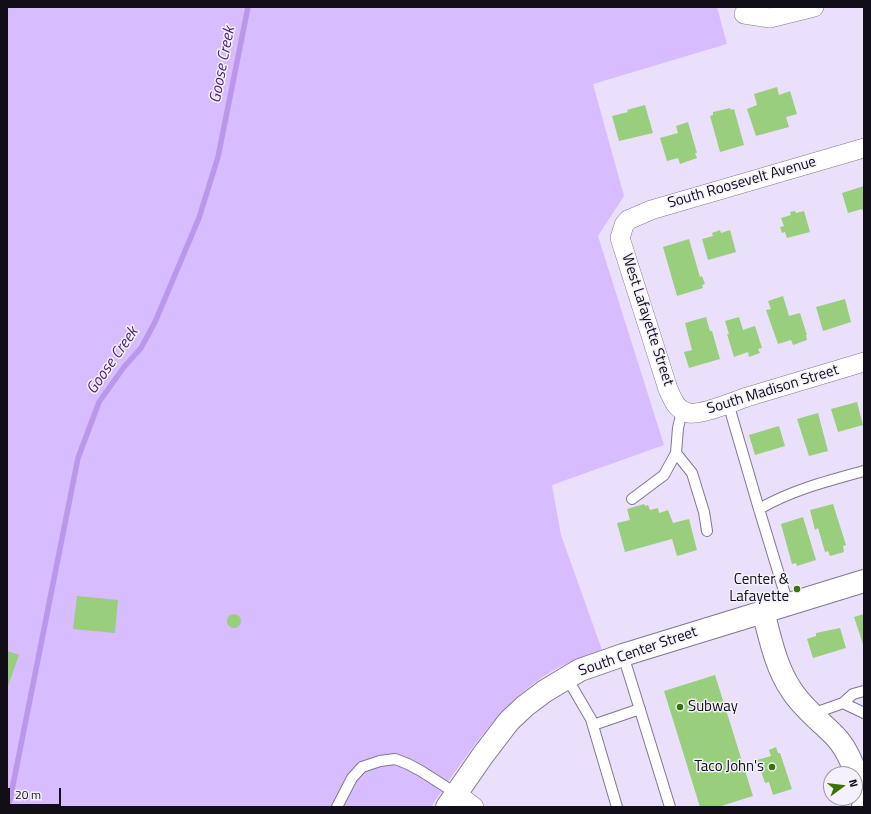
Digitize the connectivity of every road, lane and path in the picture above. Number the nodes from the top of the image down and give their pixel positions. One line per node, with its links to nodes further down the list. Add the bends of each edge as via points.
1 (814, 7): 2 (street, via 770,18)
2 (744, 14)
3 (864, 148): 4 (street, South Roosevelt Avenue, via 651,210 634,217)
4 (624, 225): 7 (street, West Lafayette Street, via 620,238 668,389 675,406)
5 (864, 362): 6 (street, South Madison Street)
6 (728, 403): 7 (street, South Madison Street, via 697,413); 11 (lane)
7 (682, 411): 8 (lane)
8 (676, 453): 10 (lane, via 664,475); 12 (lane, via 692,473)
9 (864, 470): 11 (lane, via 801,489)
10 (632, 499)
11 (759, 510): 14 (lane)
12 (707, 531)
13 (864, 581): 14 (main road, South Center Street)
14 (788, 604): 15 (main road, South Center Street)
15 (763, 611): 16 (main road, South Center Street); 22 (main road, via 783,675 793,693)
16 (623, 655): 17 (main road, South Center Street, via 580,670); 20 (lane)
17 (568, 678): 23 (lane); 24 (main road, South Center Street, via 545,691 510,721)
18 (864, 691): 19 (lane, via 853,694)
19 (843, 703): 21 (lane); 22 (lane)
20 (640, 709): 23 (lane); 29 (lane)
21 (864, 712)
22 (812, 714): 25 (main road, via 836,736 850,759)
23 (593, 725): 28 (lane)
24 (452, 800): 26 (lane, via 421,771 395,759 362,767 352,778); 27 (street)
25 (864, 801)
26 (337, 807)
27 (474, 807)
28 (617, 807)
29 (670, 807)

